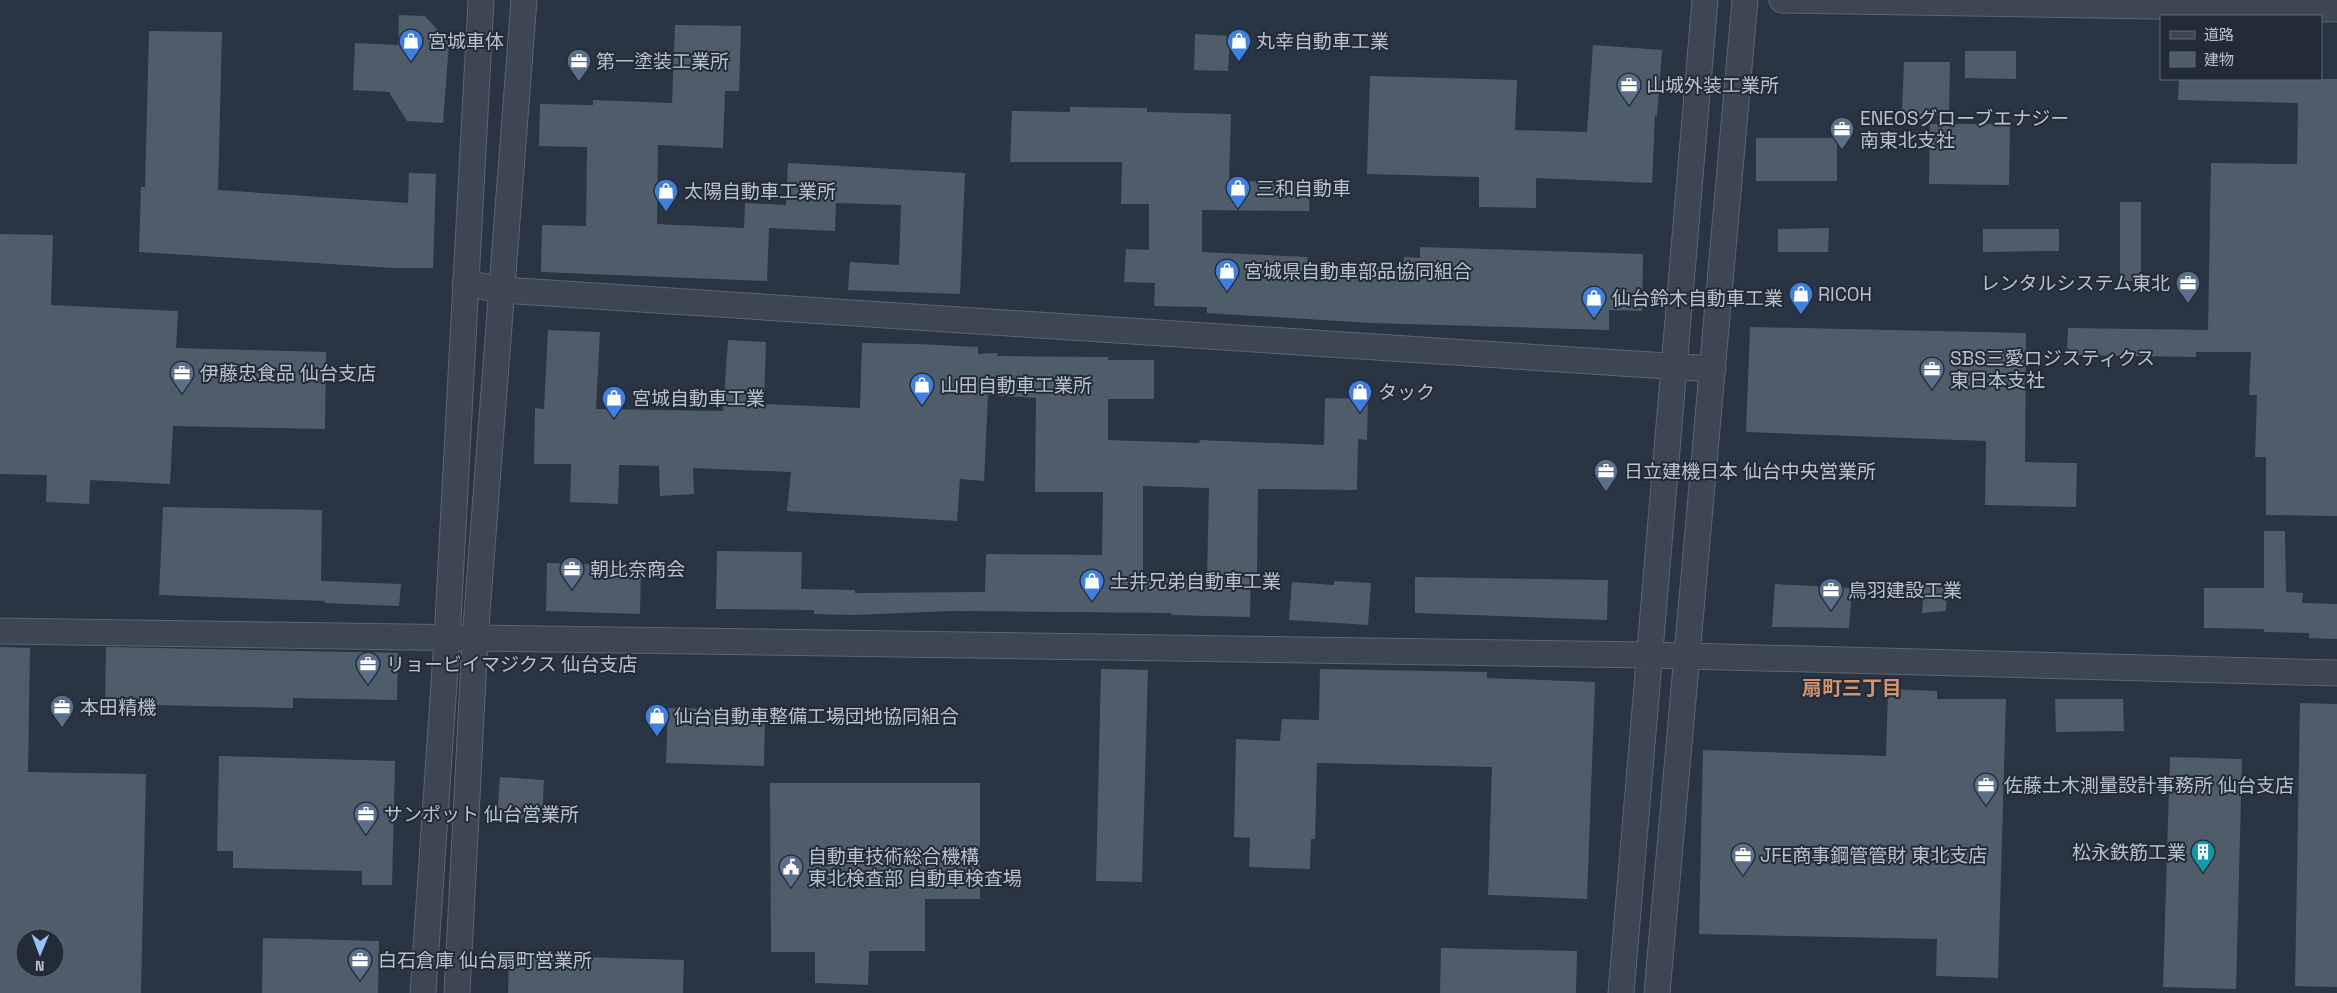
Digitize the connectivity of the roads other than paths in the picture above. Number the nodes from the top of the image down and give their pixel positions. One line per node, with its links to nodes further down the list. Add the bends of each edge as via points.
1 (481, 0): 7 (street)
2 (524, 0): 8 (street)
3 (1705, 0): 9 (street)
4 (1745, 0): 10 (street)
5 (1782, 0): 6 (street)
6 (2337, 9)
7 (466, 283): 8 (street); 12 (street)
8 (502, 290): 9 (street); 13 (street)
9 (1674, 367): 10 (street); 14 (street)
10 (1712, 369): 15 (street)
11 (0, 630): 12 (street)
12 (446, 639): 13 (street); 17 (street)
13 (475, 639): 14 (street); 18 (street)
14 (1650, 655): 15 (street); 19 (street)
15 (1687, 656): 16 (street); 20 (street)
16 (2337, 673)
17 (423, 993)
18 (456, 993)
19 (1621, 993)
20 (1658, 993)

